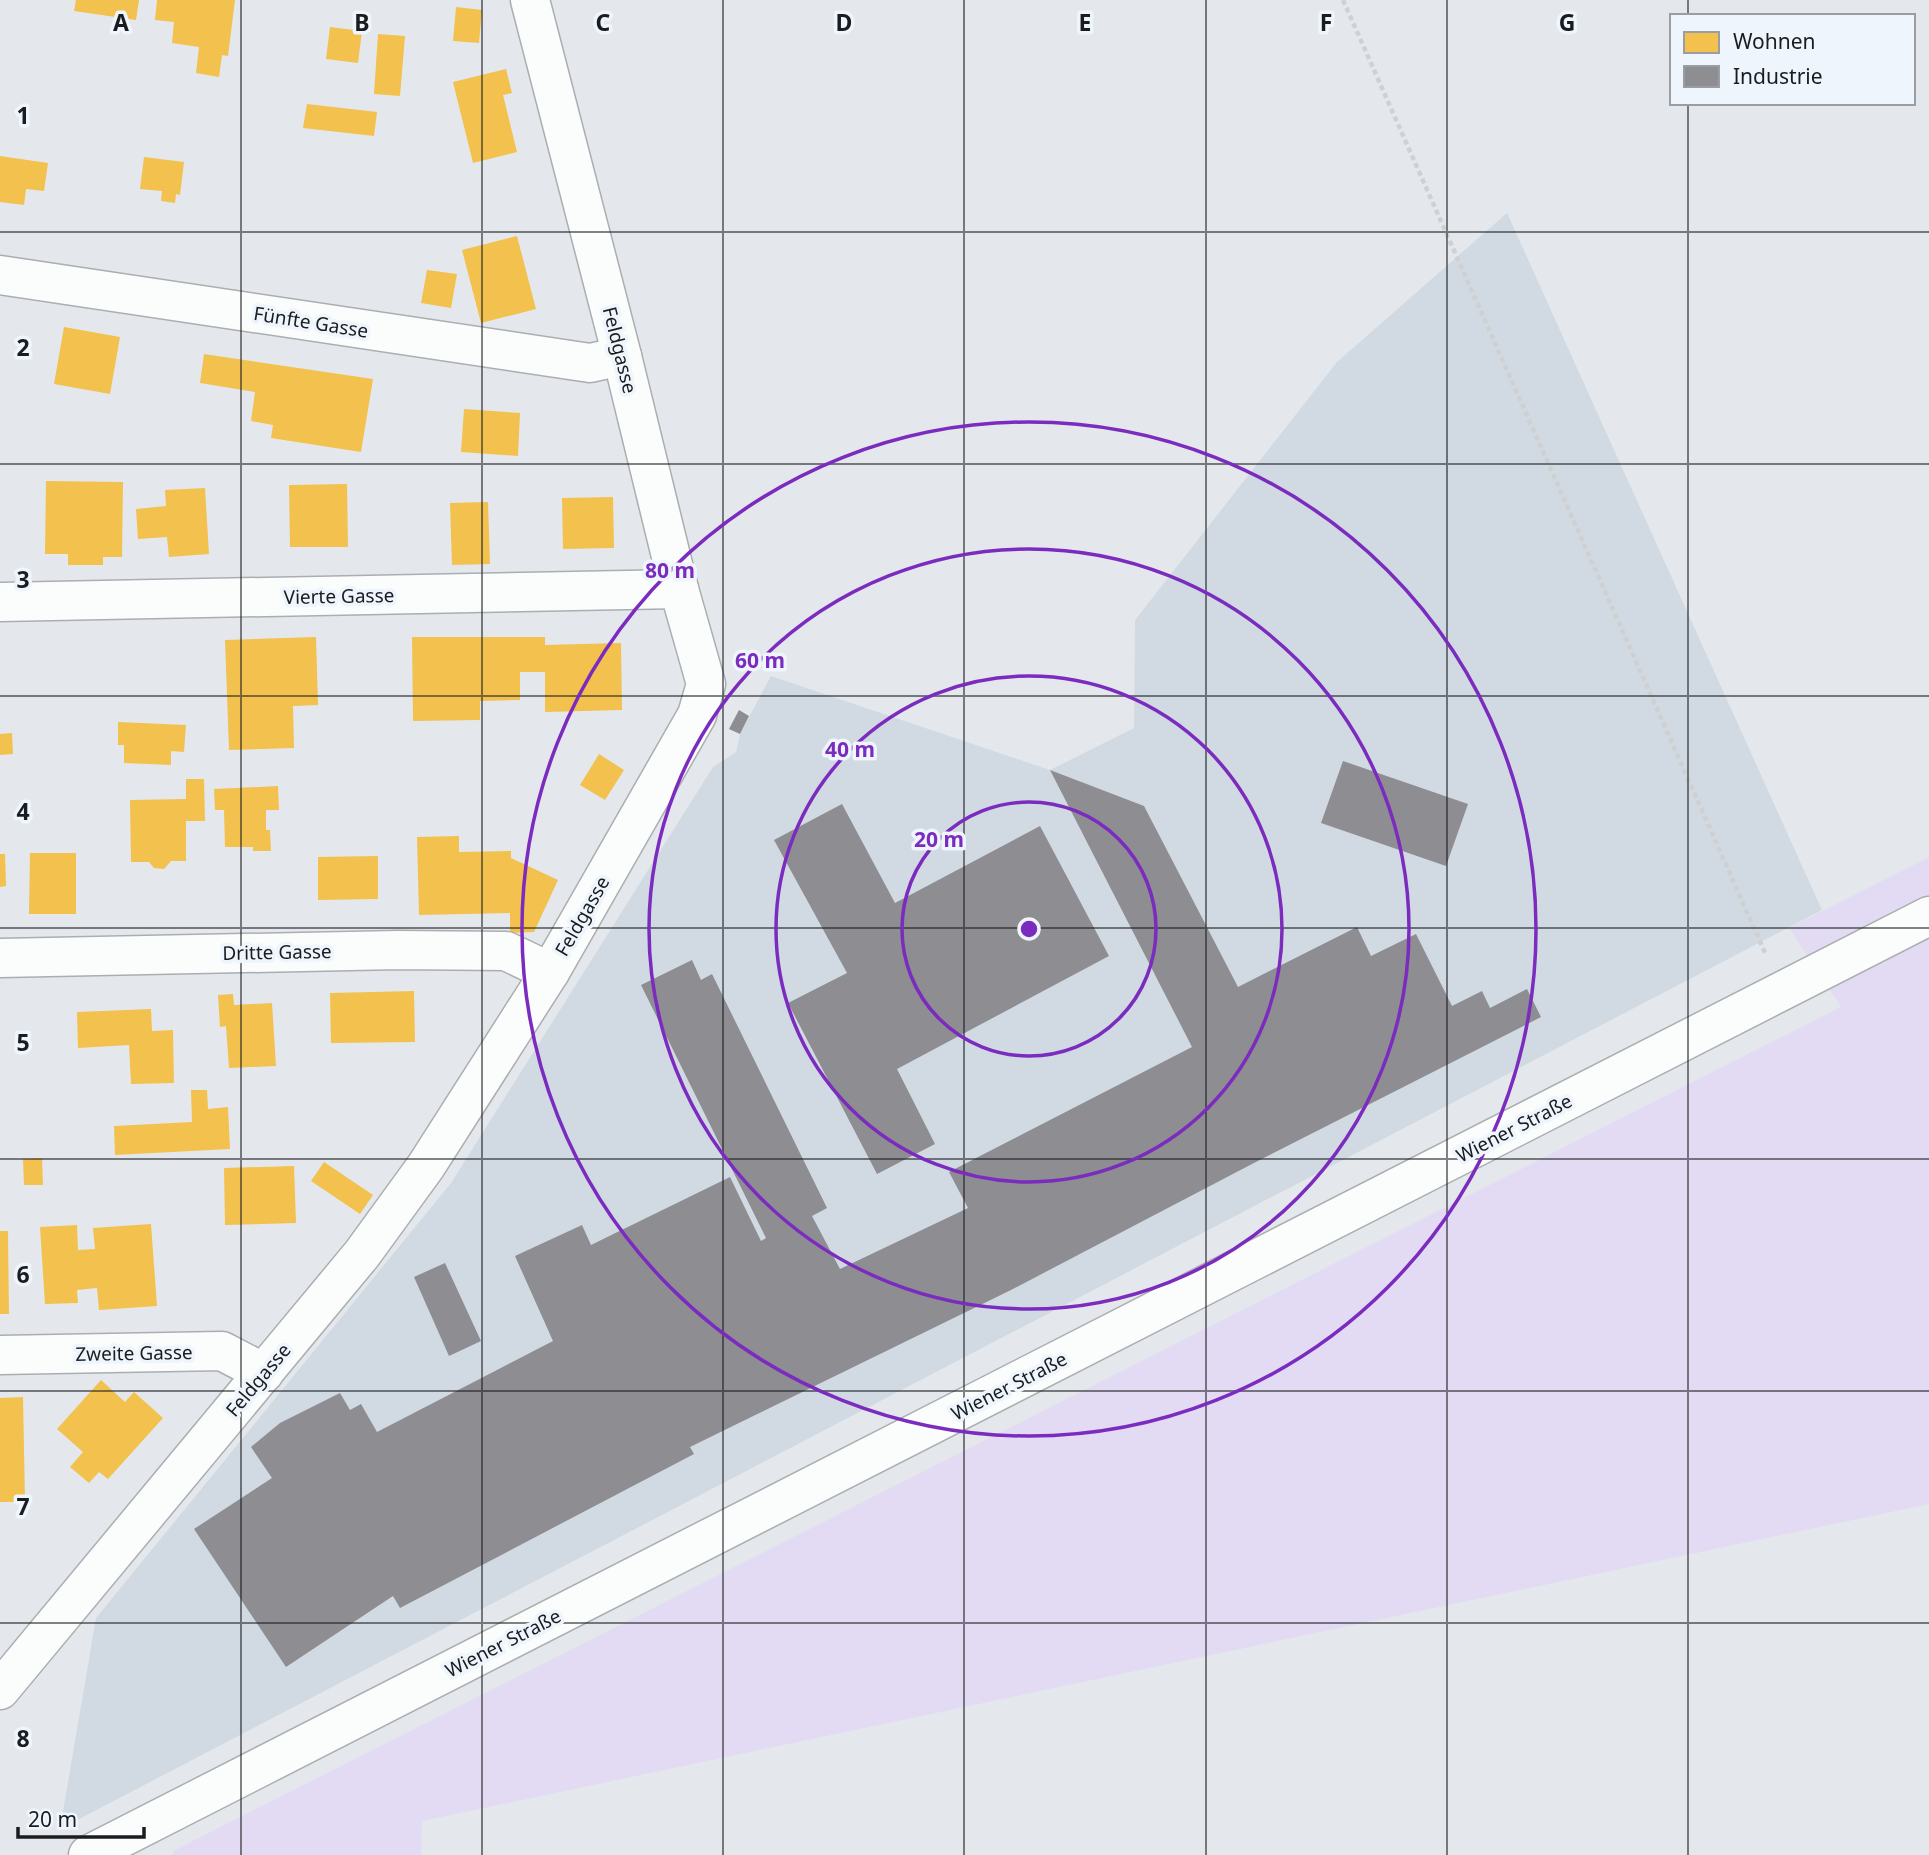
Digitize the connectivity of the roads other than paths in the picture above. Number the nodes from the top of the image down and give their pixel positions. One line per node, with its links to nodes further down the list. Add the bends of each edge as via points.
1 (530, 0): 3 (street, Feldgasse)
2 (0, 275): 3 (street, Fünfte Gasse, via 590,363)
3 (622, 356): 4 (street, Feldgasse)
4 (679, 589): 5 (street, Vierte Gasse); 8 (street, Feldgasse, via 706,684 697,715)
5 (0, 603)
6 (1929, 916): 12 (street, Wiener Straße)
7 (0, 958): 8 (street, Dritte Gasse, via 506,951)
8 (550, 972): 10 (street, Feldgasse, via 426,1166 362,1254)
9 (0, 1355): 10 (street, Zweite Gasse, via 222,1351)
10 (264, 1373): 11 (street, Feldgasse)
11 (0, 1690)
12 (88, 1855)

